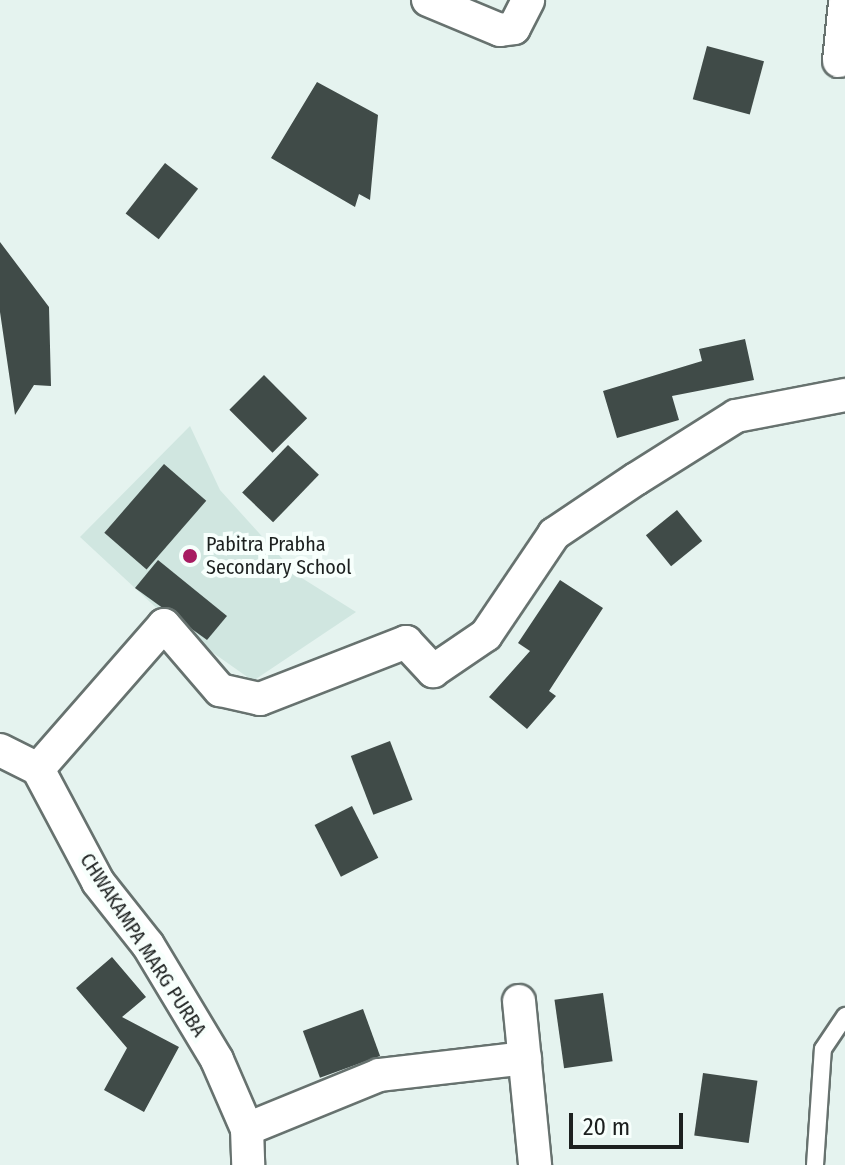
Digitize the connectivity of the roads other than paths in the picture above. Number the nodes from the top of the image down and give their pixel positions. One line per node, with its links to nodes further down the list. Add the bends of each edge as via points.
1 (428, 0): 2 (street, via 500,30 514,28)
2 (528, 0)
3 (845, 3): 4 (street)
4 (839, 61)
5 (845, 395): 7 (street, via 736,416 636,479 554,534 486,635 433,671 406,642 260,699 220,690 164,625)
6 (0, 750): 7 (street)
7 (38, 769): 11 (street, CHWAKAMPA MARG PURBA, via 98,882 148,945 217,1060)
8 (519, 1001): 10 (street)
9 (845, 1016): 14 (lane, via 823,1049)
10 (525, 1058): 11 (street, via 379,1075); 13 (street)
11 (247, 1129): 12 (street, CHWAKAMPA MARG PURBA)
12 (248, 1165)
13 (535, 1165)
14 (815, 1165)

